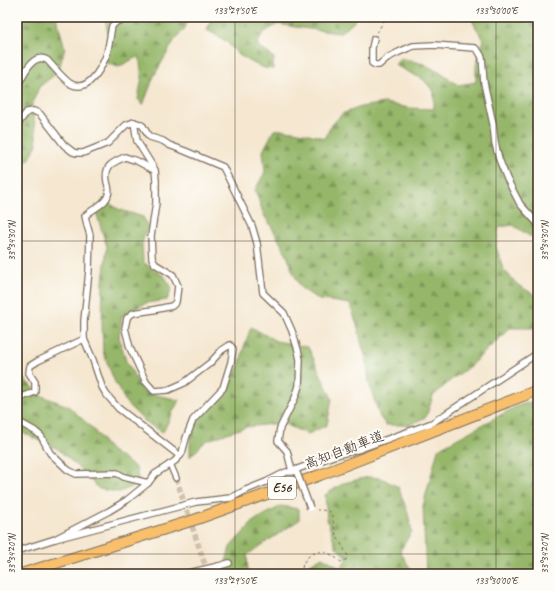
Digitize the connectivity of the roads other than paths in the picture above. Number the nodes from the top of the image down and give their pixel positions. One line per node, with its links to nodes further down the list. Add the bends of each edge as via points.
1 (132, 17): 3 (street, via 116,22 112,26 106,57 90,82 79,86 71,84 45,58 39,58 33,61)
2 (374, 39): 7 (street, via 374,65 413,46 475,48 479,52 500,159 520,204)
3 (17, 87)
4 (134, 122): 5 (street, via 126,125 108,143 82,154 73,152 64,145 40,114 34,111 27,112); 6 (street, via 137,141); 16 (street, via 143,126 150,137 223,167 252,226 257,243 263,292 284,313 300,360 299,386 280,428 278,441 287,451)
5 (17, 128)
6 (155, 170): 8 (street, via 125,157 111,164 107,170 108,196 85,216 90,235); 14 (street, via 156,203 151,236 152,258 155,264 172,275 178,291 176,302 172,306 133,313 127,318 125,328 130,348 146,382 154,391 168,390 184,383 222,350 230,345 233,349 223,388 193,420)
7 (538, 224)
8 (84, 339): 12 (street, via 30,366 29,373 35,382 35,392); 14 (street, via 106,394 118,408)
9 (538, 353): 16 (street, via 432,423)
10 (538, 390): 24 (highway, 高知自動車道 / E56, via 197,519)
11 (538, 396): 25 (highway, 高知自動車道 / E56, via 204,523)
12 (17, 401)
13 (17, 421): 18 (street, via 41,436 50,454 76,474 117,473)
14 (180, 456): 15 (street)
15 (170, 464): 17 (street); 18 (street, via 155,474)
16 (294, 472): 19 (street, bridge); 20 (street, via 286,472 231,498 196,502)
17 (176, 478)
18 (148, 483): 20 (street, via 127,500)
19 (310, 508)
20 (55, 539): 21 (street)
21 (17, 551)
22 (229, 563): 23 (street)
23 (219, 566): 26 (street); 27 (street)
24 (21, 574)
25 (41, 574)
26 (184, 574)
27 (218, 574)

